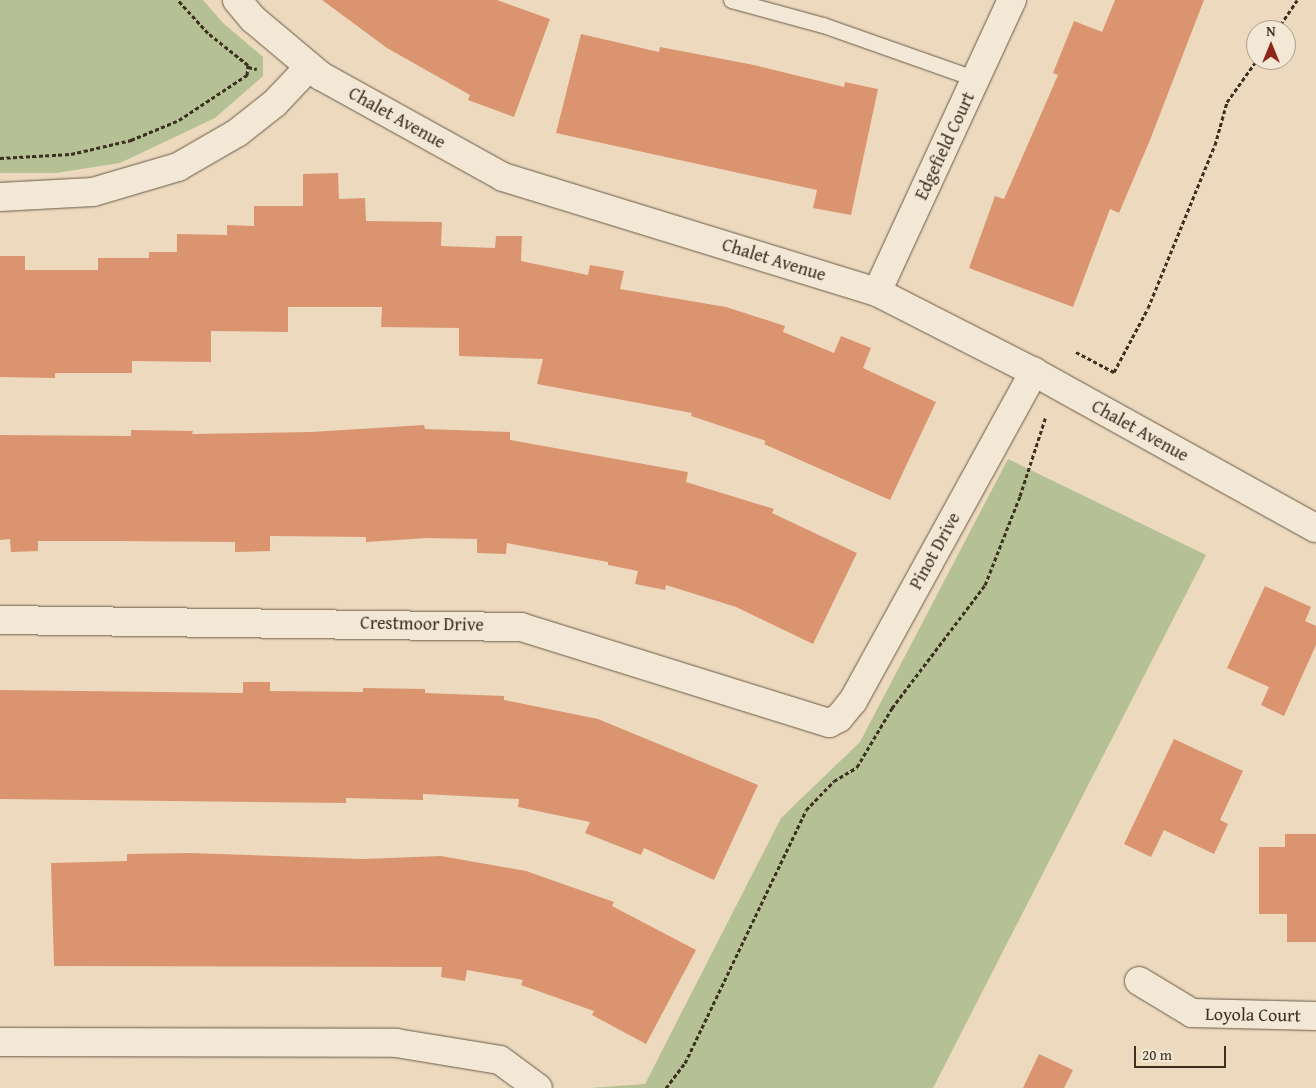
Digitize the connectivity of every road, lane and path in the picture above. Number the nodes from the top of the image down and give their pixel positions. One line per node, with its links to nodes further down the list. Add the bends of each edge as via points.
1 (178, 0): 7 (path, via 208,33)
2 (236, 0): 8 (street, Chalet Avenue, via 253,19)
3 (731, 0): 11 (lane, via 795,16)
4 (1012, 0): 11 (street, Edgefield Court)
5 (1297, 0): 6 (path)
6 (1284, 20)
7 (248, 67): 9 (path); 12 (path, via 247,75 179,120 131,140 71,154)
8 (309, 67): 13 (street, via 275,103 237,134 178,167 93,192); 14 (street, Chalet Avenue, via 503,177)
9 (257, 69)
10 (1250, 70): 15 (path, via 1227,102 1215,145 1148,308 1114,372)
11 (976, 79): 14 (street, Edgefield Court)
12 (0, 158)
13 (0, 197)
14 (877, 292): 16 (street, Chalet Avenue)
15 (1076, 352)
16 (1034, 372): 18 (street, Chalet Avenue); 20 (street, Pinot Drive, via 853,701 839,718)
17 (1046, 416): 25 (path, via 1020,496 985,585 892,708 856,767 834,781 806,810 685,1063)
18 (1316, 528)
19 (0, 620): 20 (street, Crestmoor Drive, via 521,626)
20 (829, 723)
21 (1139, 981): 22 (street, Loyola Court, via 1192,1014)
22 (1316, 1016)
23 (0, 1042): 24 (street, via 396,1043 500,1060)
24 (538, 1088)
25 (666, 1088)

